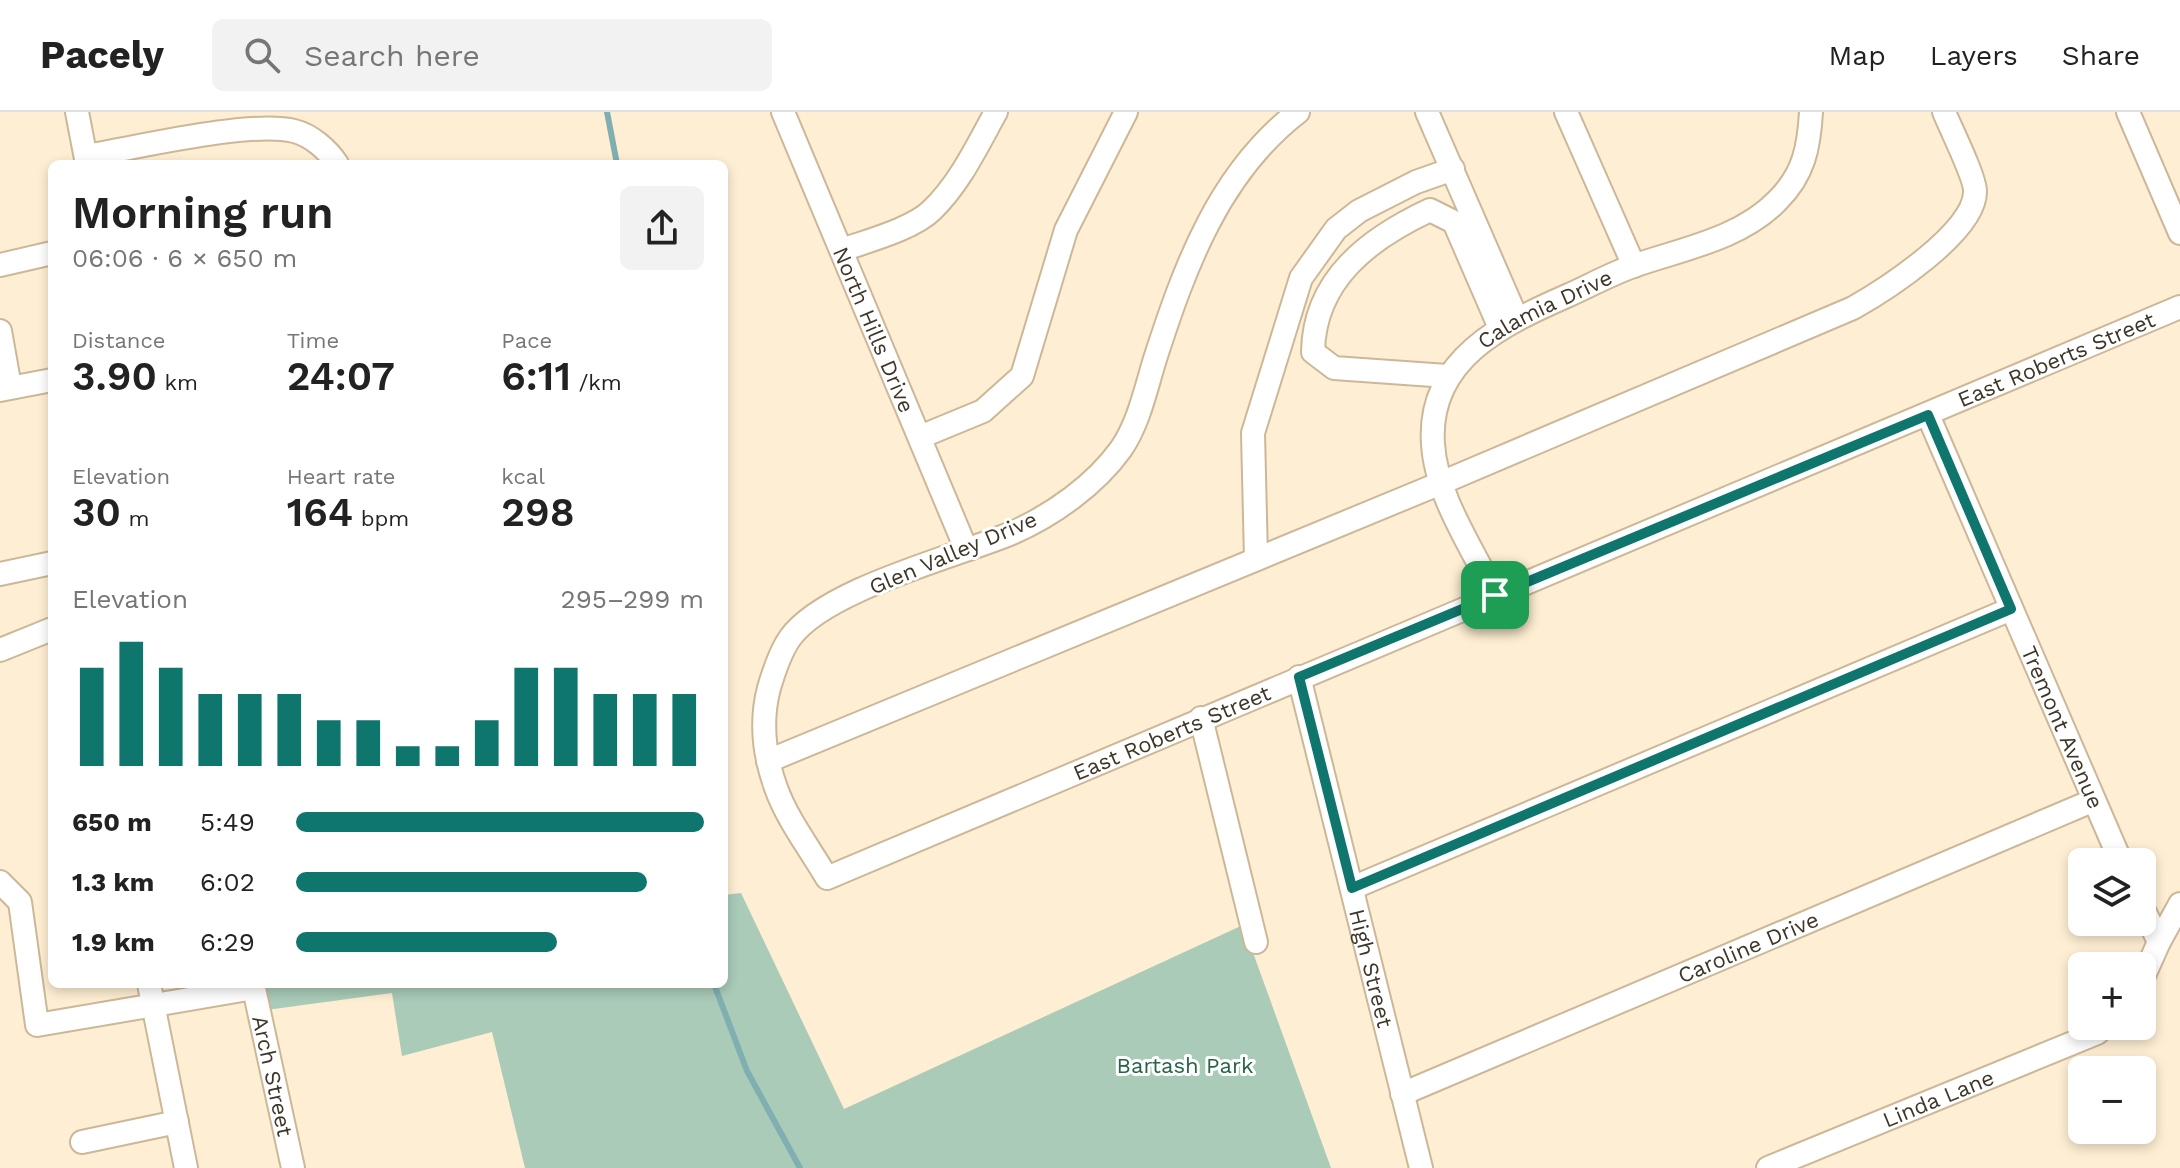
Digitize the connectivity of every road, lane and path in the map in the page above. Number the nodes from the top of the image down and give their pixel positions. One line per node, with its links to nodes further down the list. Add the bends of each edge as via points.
1 (77, 112): 11 (street)
2 (783, 112): 15 (street, North Hills Drive)
3 (996, 112): 15 (street, via 966,167 930,212)
4 (1126, 112): 26 (street, via 1066,230 1022,376 983,411)
5 (1298, 112): 28 (street, Glen Valley Drive, via 1242,168 1200,236 1122,447 1094,481 1055,510)
6 (1427, 112): 13 (street)
7 (1566, 112): 18 (street)
8 (1811, 112): 18 (street, Calamia Drive, via 1808,154 1778,201 1719,236)
9 (1944, 112): 27 (street, via 1976,191 1968,214 1897,282 1853,308)
10 (2128, 112): 14 (street)
11 (87, 160): 12 (street, via 263,128 297,131)
12 (333, 160)
13 (1453, 169): 20 (street); 29 (street, via 1359,211 1336,229 1301,278 1253,433)
14 (2179, 228)
15 (842, 250): 26 (street, North Hills Drive)
16 (48, 254): 17 (street)
17 (0, 265)
18 (1634, 266): 20 (street, Calamia Drive)
19 (2180, 307): 25 (street, East Roberts Street)
20 (1509, 323): 22 (street, Calamia Drive, via 1467,352); 22 (street, via 1454,222 1437,211 1378,237 1351,259 1322,308 1313,352 1334,368)
21 (0, 331): 24 (street)
22 (1447, 376): 27 (street, Calamia Drive, via 1432,420)
23 (48, 381): 24 (street)
24 (5, 388)
25 (1928, 415): 32 (street, East Roberts Street); 33 (street, Tremont Avenue)
26 (920, 437): 28 (street, North Hills Drive)
27 (1441, 483): 29 (street); 32 (street, Calamia Drive)
28 (966, 549): 38 (street, Glen Valley Drive, via 830,604 791,637 774,670 763,710)
29 (1256, 559): 38 (street)
30 (48, 564): 31 (street)
31 (0, 574)
32 (1495, 595): 36 (street, East Roberts Street)
33 (2011, 609): 39 (street, Tremont Avenue); 43 (street)
34 (48, 631): 35 (street)
35 (0, 650)
36 (1299, 677): 37 (street, East Roberts Street); 43 (street, High Street)
37 (1201, 718): 41 (street, East Roberts Street); 46 (street)
38 (768, 761): 41 (street, Glen Valley Drive, via 777,791)
39 (2092, 801): 40 (street, Tremont Avenue); 54 (street, Caroline Drive)
40 (2114, 848)
41 (827, 878)
42 (0, 882): 52 (street, via 20,902 37,1025)
43 (1352, 888): 54 (street, High Street)
44 (2180, 904): 47 (street)
45 (2156, 936): 47 (street)
46 (1256, 942)
47 (2159, 942): 48 (street)
48 (2155, 952)
49 (150, 988): 52 (street)
50 (244, 988): 52 (street)
51 (254, 988): 58 (street, Arch Street)
52 (154, 1006): 55 (street)
53 (2080, 1040): 60 (street, Linda Lane)
54 (1402, 1094): 59 (street, High Street)
55 (177, 1122): 56 (street); 57 (street)
56 (82, 1142)
57 (186, 1168)
58 (293, 1168)
59 (1421, 1168)
60 (1768, 1168)

